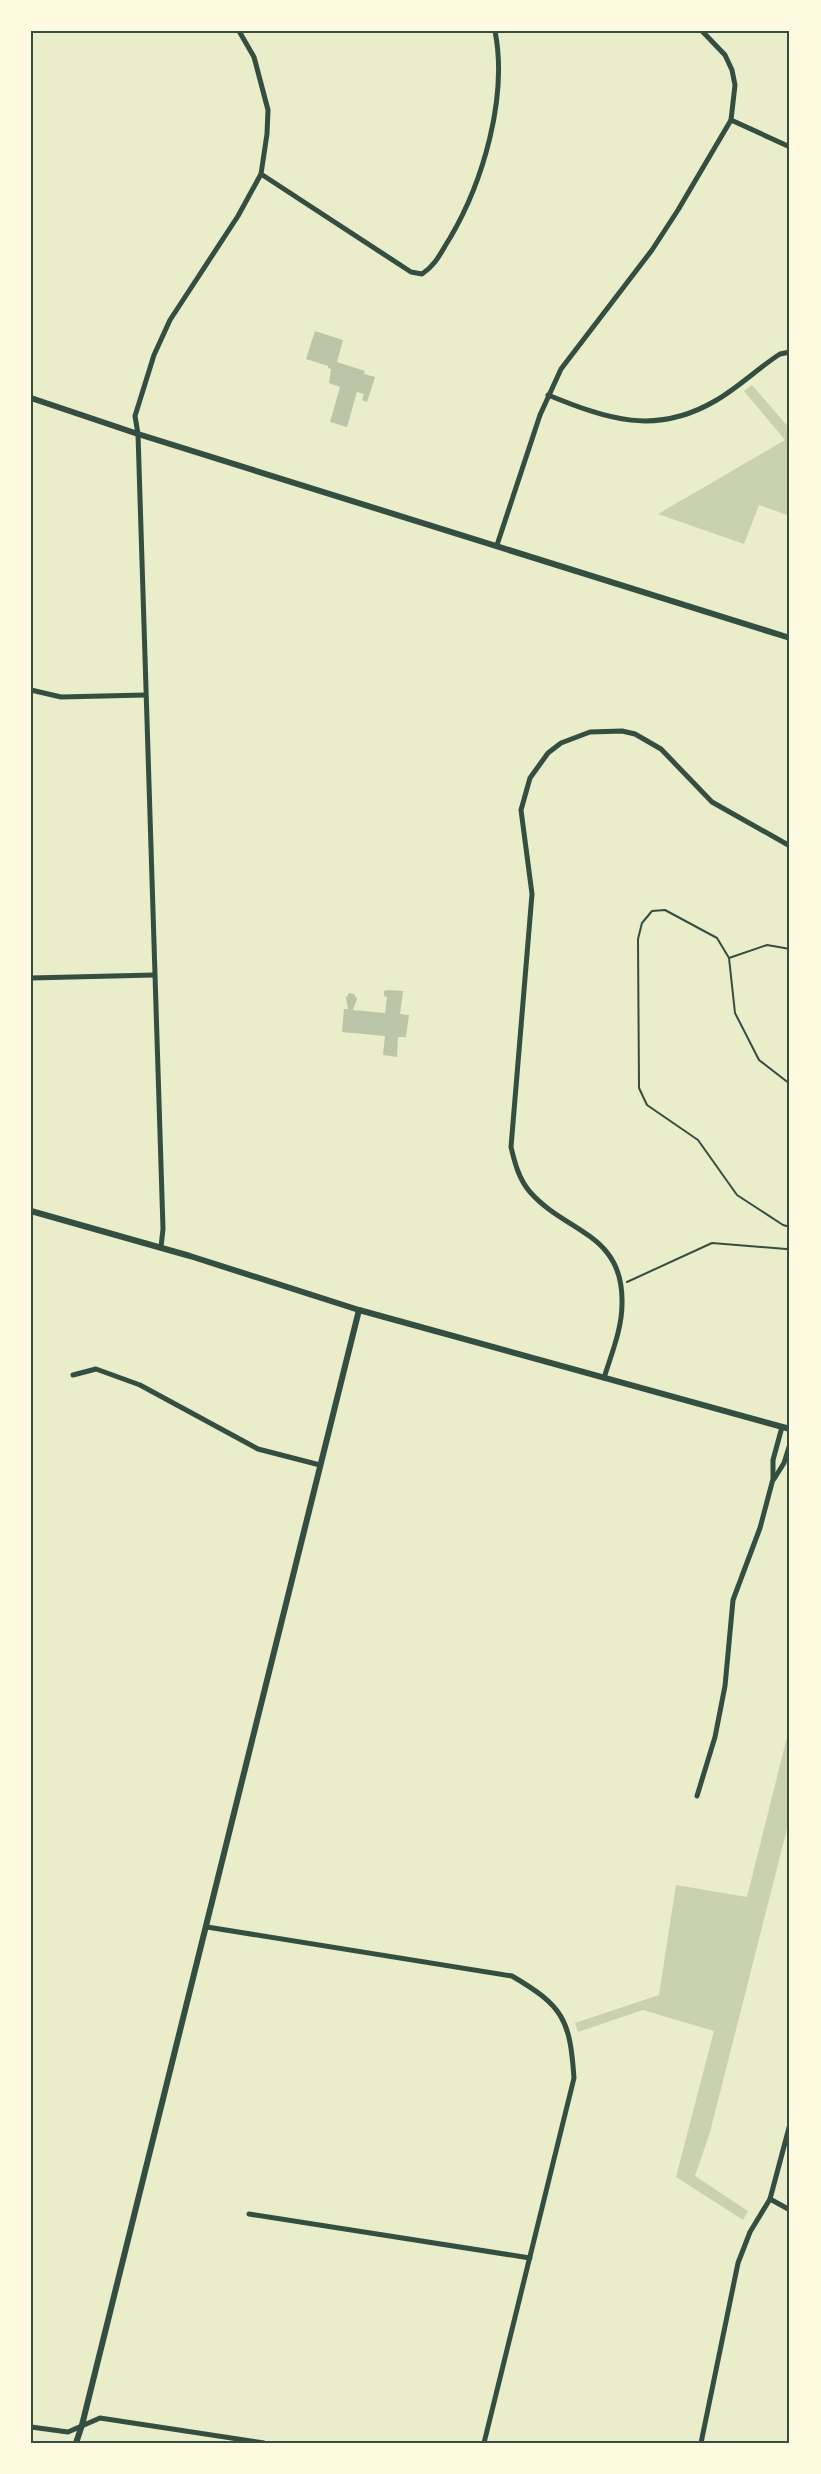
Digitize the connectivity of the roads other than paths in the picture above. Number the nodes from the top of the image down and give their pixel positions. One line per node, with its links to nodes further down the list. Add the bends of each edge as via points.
1 (239, 31): 6 (street, via 254,57 268,110)
2 (495, 31): 6 (street, via 498,73 489,144 475,188 432,268 422,274 411,272)
3 (702, 31): 4 (street, via 725,55 732,70 735,85)
4 (730, 120): 5 (street); 8 (street, via 657,242 624,290 561,369)
5 (790, 147)
6 (261, 174): 10 (street, via 238,216 170,320 154,354 135,416)
7 (790, 352): 8 (street, via 780,354 716,401 688,415 658,422 626,421 591,412)
8 (548, 395): 11 (street)
9 (31, 398): 10 (street)
10 (138, 434): 11 (street); 14 (street)
11 (497, 545): 12 (street)
12 (790, 638)
13 (31, 690): 14 (street, via 61,696)
14 (145, 695): 16 (street)
15 (790, 846): 22 (street, via 712,802 661,749 634,734 605,731 575,736 548,753 530,778 521,810 532,894 511,1147 520,1178 530,1192 600,1244 617,1271 621,1285 620,1324)
16 (154, 975): 17 (street); 19 (street, via 163,1229)
17 (31, 978)
18 (31, 1211): 19 (street)
19 (160, 1247): 20 (street)
20 (359, 1310): 22 (street); 26 (street)
21 (73, 1374): 26 (street, via 96,1369 131,1382 258,1449)
22 (604, 1378): 23 (street)
23 (782, 1427): 24 (street); 27 (street, via 773,1460)
24 (790, 1429)
25 (790, 1444): 27 (street)
26 (320, 1465): 29 (street)
27 (773, 1479): 28 (street, via 760,1528 733,1600 723,1695 707,1770)
28 (697, 1796)
29 (207, 1927): 34 (street, via 512,1976 541,1993 552,2004 564,2021 570,2038 574,2078); 35 (street)
30 (790, 2124): 31 (street)
31 (770, 2199): 32 (street); 40 (street, via 750,2232 738,2263)
32 (790, 2210)
33 (249, 2214): 34 (street)
34 (530, 2258): 39 (street)
35 (82, 2425): 36 (street, via 68,2432); 37 (street); 38 (street, via 100,2418)
36 (31, 2426)
37 (76, 2443)
38 (264, 2443)
39 (484, 2443)
40 (701, 2443)

